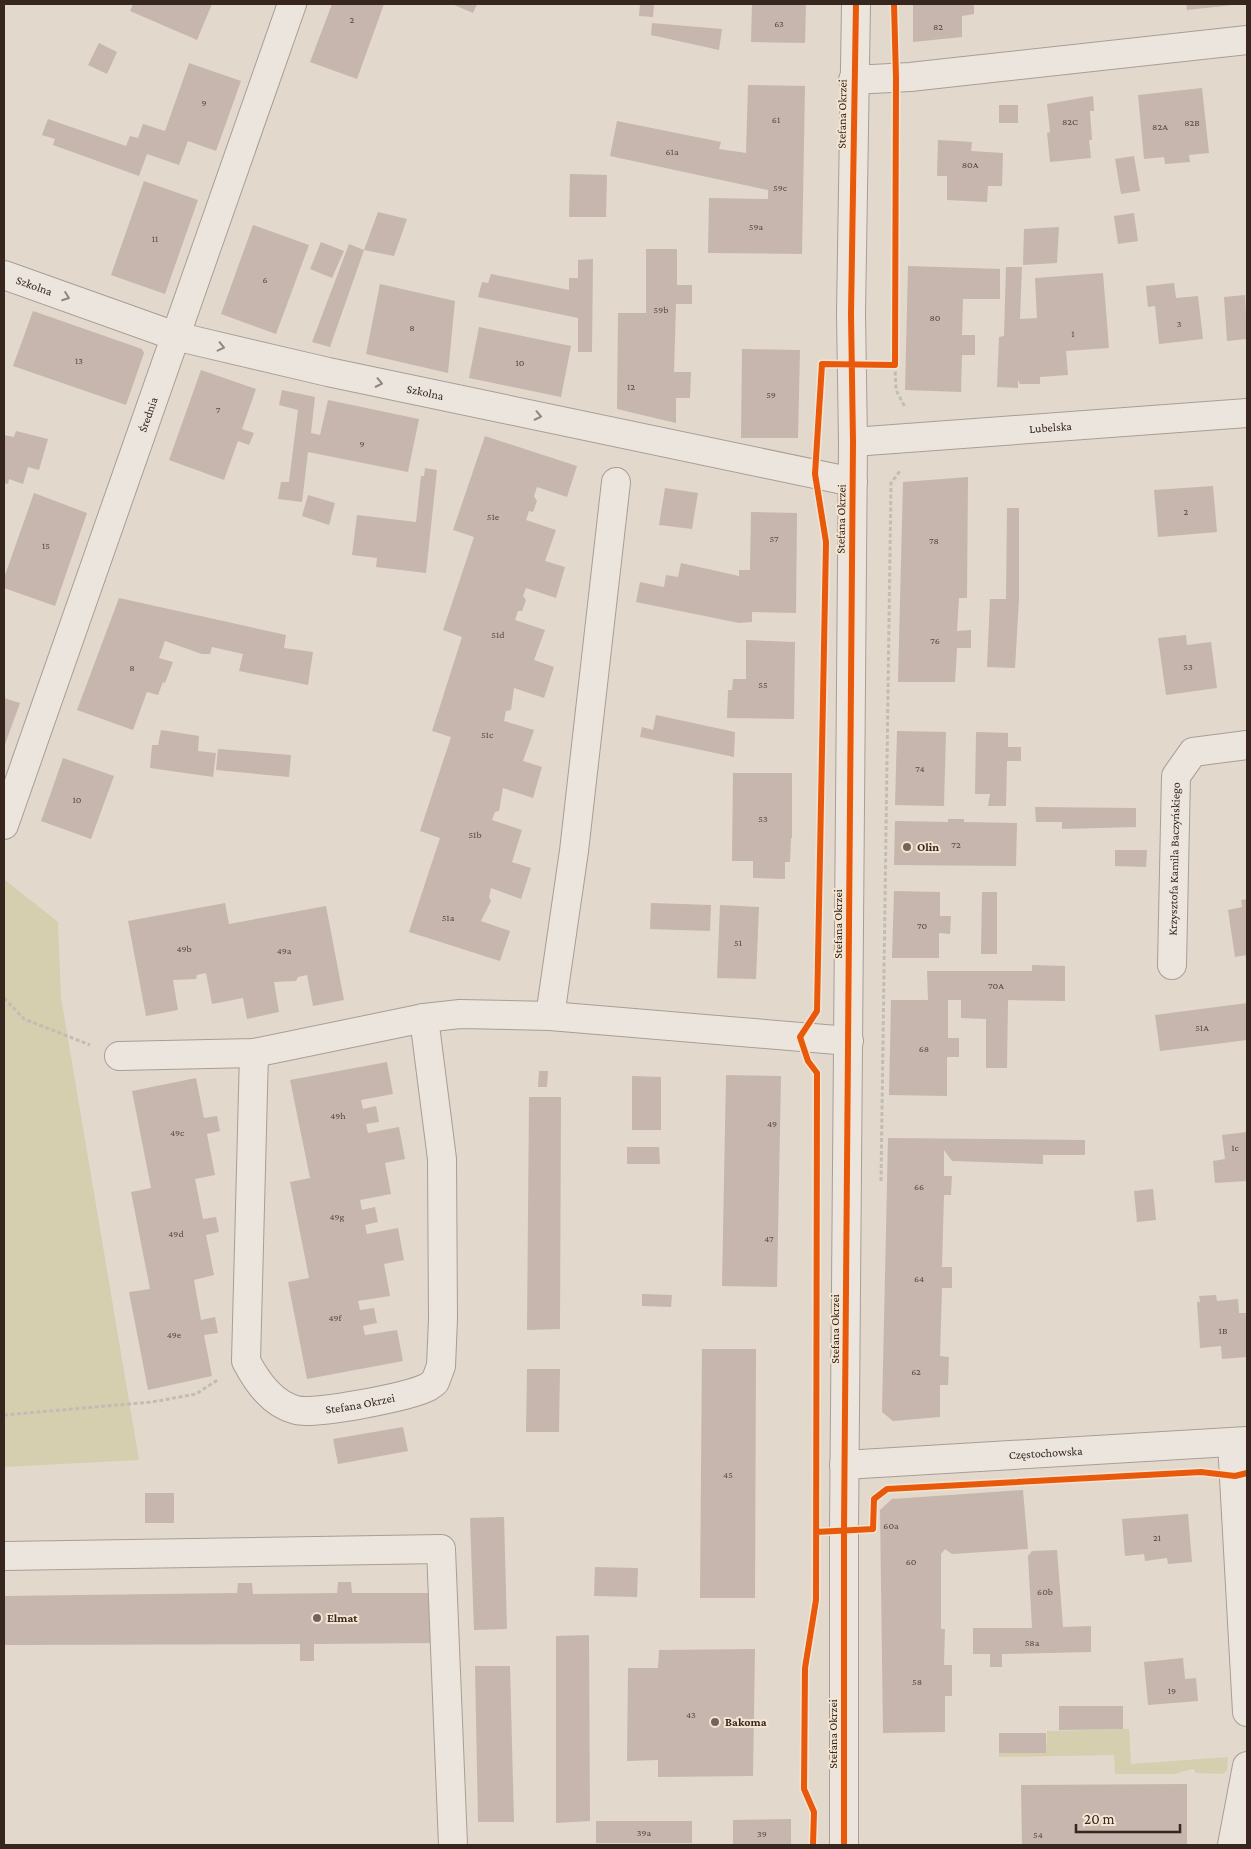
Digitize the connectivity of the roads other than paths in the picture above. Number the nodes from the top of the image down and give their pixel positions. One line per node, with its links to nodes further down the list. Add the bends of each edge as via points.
1 (292, 4): 6 (street, Średnia)
2 (856, 4): 4 (street, Stefana Okrzei)
3 (1247, 40): 4 (street, via 910,77)
4 (853, 80): 8 (street, Stefana Okrzei)
5 (4, 275): 6 (street, Szkolna, one-way to 6)
6 (175, 336): 10 (street, Szkolna, one-way to 10, via 328,372); 12 (street, Średnia)
7 (1247, 413): 8 (street, Lubelska)
8 (853, 442): 10 (street, Stefana Okrzei)
9 (616, 482): 14 (street, via 574,851)
10 (853, 482): 16 (street, Stefana Okrzei)
11 (1247, 745): 13 (street, Krzysztofa Kamila Baczyńskiego, via 1193,752 1176,776)
12 (4, 825)
13 (1172, 965)
14 (550, 1016): 15 (street, via 460,1014); 16 (street)
15 (424, 1018): 17 (street); 17 (street, Stefana Okrzei, via 442,1159 444,1320 440,1366 435,1382 419,1391 354,1406 298,1411 283,1405 256,1379 246,1361)
16 (848, 1042): 20 (street, Stefana Okrzei)
17 (254, 1053): 18 (street)
18 (119, 1056)
19 (1240, 1442): 20 (street, Częstochowska); 22 (street)
20 (844, 1465): 25 (street, Stefana Okrzei)
21 (4, 1556): 24 (street, via 441,1549)
22 (1247, 1712)
23 (1247, 1766): 26 (street)
24 (453, 1845)
25 (844, 1845)
26 (1232, 1845)

